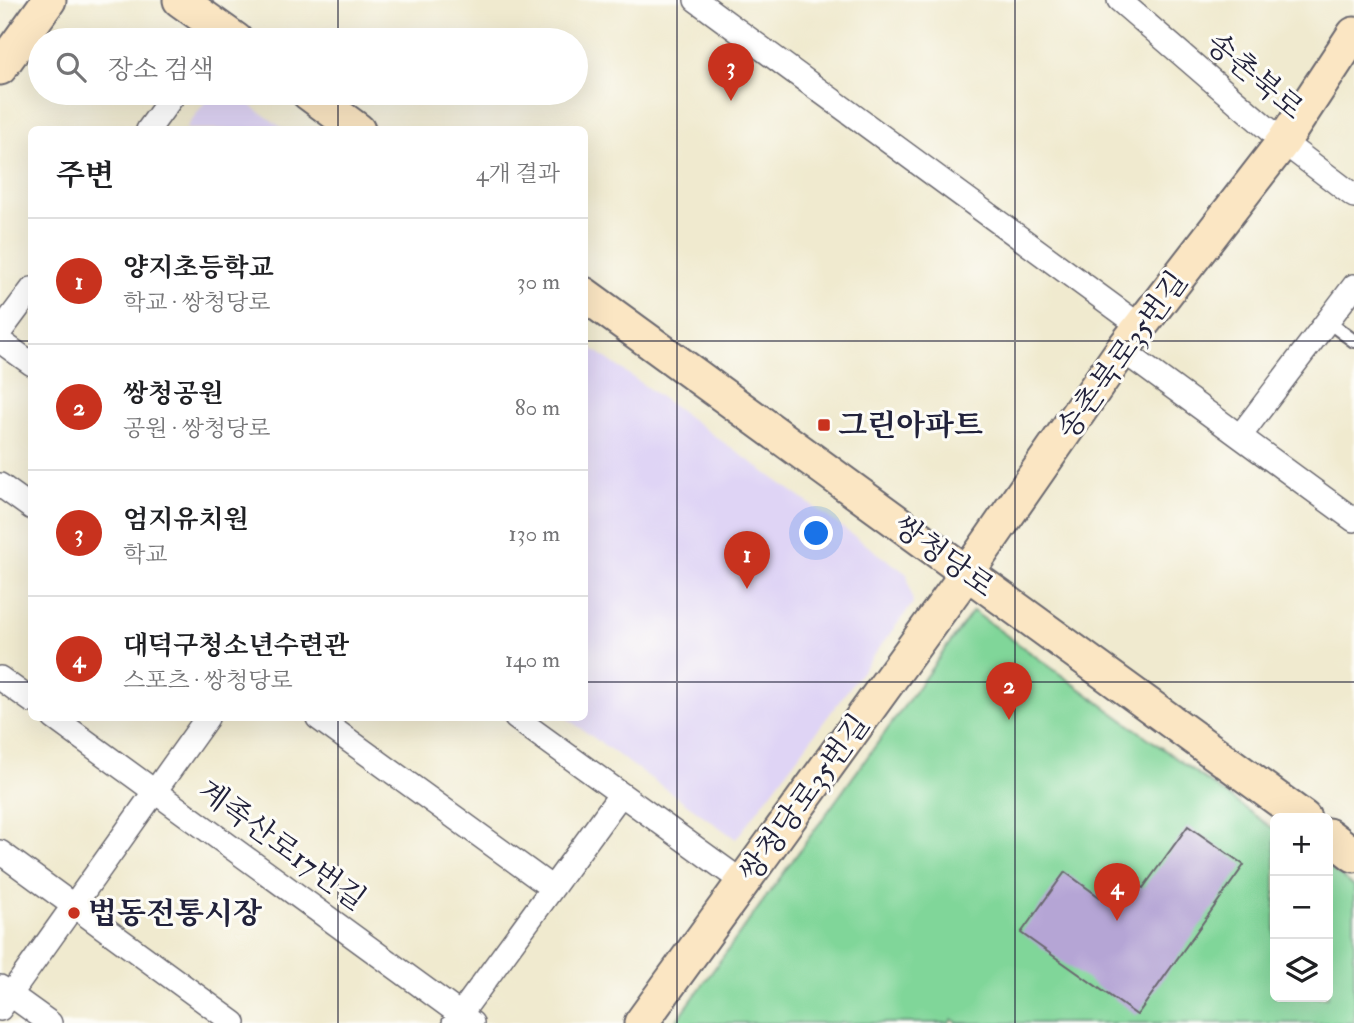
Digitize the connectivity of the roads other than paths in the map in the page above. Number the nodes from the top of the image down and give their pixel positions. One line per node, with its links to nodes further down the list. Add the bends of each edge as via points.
1 (49, 0): 5 (street)
2 (180, 0): 6 (street)
3 (696, 0): 21 (street)
4 (1119, 0): 14 (street, 송촌북로)
5 (29, 28)
6 (213, 28)
7 (28, 29): 9 (street)
8 (1354, 34): 14 (street, 송촌북로35번길)
9 (0, 68)
10 (166, 105): 12 (street)
11 (324, 105): 13 (street)
12 (151, 126)
13 (353, 126)
14 (1283, 142): 15 (street, 송촌북로); 21 (street, 송촌북로35번길)
15 (1354, 196)
16 (1354, 286): 19 (street)
17 (28, 294): 20 (street)
18 (588, 299): 29 (street, 쌍청당로)
19 (1328, 321): 23 (lane); 25 (street)
20 (0, 332)
21 (1131, 338): 25 (street); 29 (street, 송촌북로35번길)
22 (0, 341): 24 (street)
23 (1354, 341)
24 (28, 361)
25 (1240, 436): 28 (street)
26 (0, 485): 27 (street)
27 (28, 505)
28 (1354, 520)
29 (967, 573): 38 (street, 쌍청당로); 42 (street, 쌍청당로35번길)
30 (0, 678): 31 (street)
31 (28, 698)
32 (58, 721): 36 (street, 계족산로17번길)
33 (205, 721): 36 (street)
34 (322, 721): 43 (street)
35 (520, 721): 37 (street)
36 (155, 791): 44 (street); 46 (street, 계족산로17번길)
37 (621, 794): 42 (street); 43 (street)
38 (1297, 813)
39 (1333, 839): 41 (street)
40 (0, 852): 44 (street)
41 (1354, 855)
42 (744, 883): 49 (street, 쌍청당로35번길)
43 (552, 888): 46 (street)
44 (73, 906): 45 (street); 48 (street)
45 (3, 997): 47 (street)
46 (462, 1020)
47 (50, 1023)
48 (234, 1023)
49 (641, 1023)

